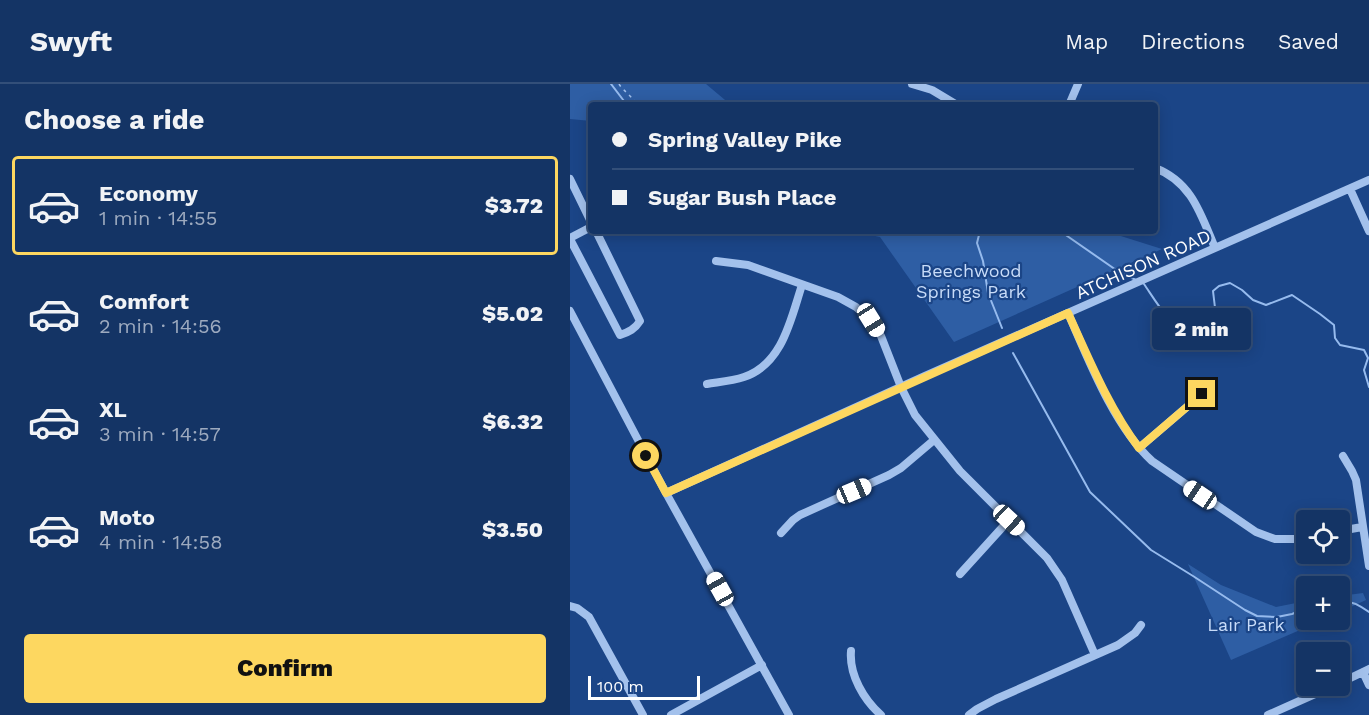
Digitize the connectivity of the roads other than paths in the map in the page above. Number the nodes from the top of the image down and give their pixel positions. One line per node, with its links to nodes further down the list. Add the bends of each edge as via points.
1 (912, 84): 3 (street)
2 (1078, 84): 5 (street)
3 (933, 87): 4 (street)
4 (953, 102)
5 (1071, 102)
6 (1158, 170): 15 (street, via 1174,178 1190,194)
7 (570, 179): 10 (street)
8 (1369, 180): 9 (street, ATCHISON ROAD)
9 (1350, 189): 12 (street); 15 (street, ATCHISON ROAD)
10 (588, 216)
11 (588, 229): 14 (street)
12 (1369, 231)
13 (597, 234): 14 (street, via 640,321 620,335)
14 (570, 239)
15 (1215, 248): 19 (street, ATCHISON ROAD)
16 (716, 261): 17 (street, via 748,265)
17 (802, 285): 20 (street, via 774,356 747,376); 21 (street, via 838,297 871,320)
18 (570, 311): 26 (street)
19 (1068, 313): 21 (street, ATCHISON ROAD); 24 (street, via 1111,403)
20 (707, 384)
21 (901, 387): 23 (street); 26 (street, ATCHISON ROAD)
22 (1202, 394): 24 (street)
23 (934, 440): 27 (street); 30 (street, via 895,472 800,515)
24 (1139, 448): 31 (street, via 1167,472 1256,532 1285,540)
25 (1343, 456): 28 (street, via 1356,480)
26 (666, 493): 38 (street)
27 (1009, 520): 33 (street); 37 (street, via 1055,568)
28 (1362, 527): 29 (street); 32 (street)
29 (1350, 529)
30 (781, 533)
31 (1296, 538)
32 (1369, 566)
33 (960, 574)
34 (570, 606): 44 (street, via 589,616)
35 (1141, 625): 37 (street, via 1127,640)
36 (851, 651): 47 (street, via 856,681)
37 (1095, 655): 48 (street)
38 (762, 665): 45 (street); 46 (street)
39 (1366, 671): 40 (street); 41 (street)
40 (1350, 678)
41 (1369, 686)
42 (1315, 696): 43 (street)
43 (1286, 712): 49 (street)
44 (643, 715)
45 (672, 715)
46 (789, 715)
47 (882, 715)
48 (969, 715)
49 (1268, 715)

